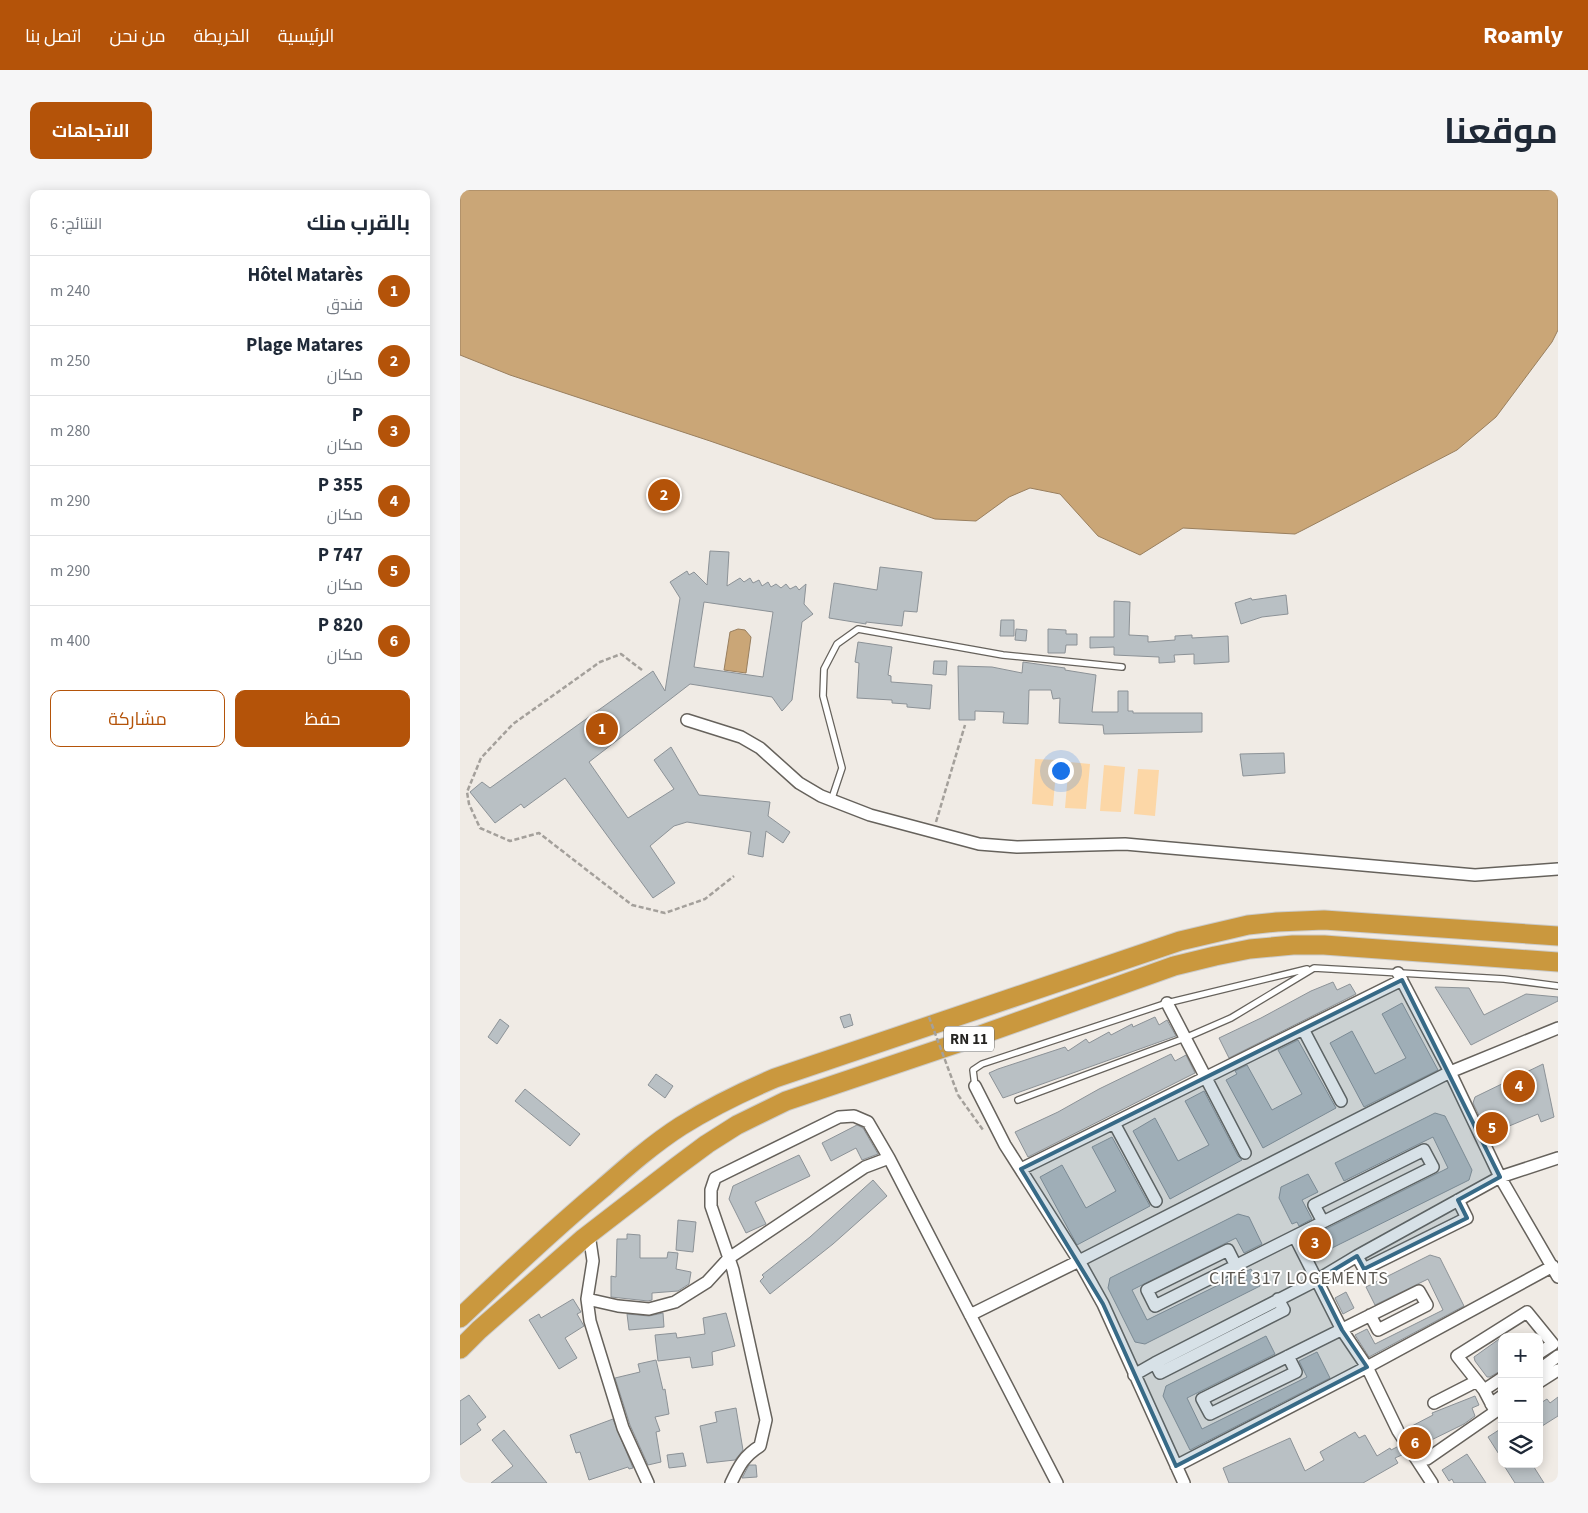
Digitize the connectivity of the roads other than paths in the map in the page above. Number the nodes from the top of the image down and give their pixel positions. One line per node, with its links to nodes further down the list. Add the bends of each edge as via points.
1 (1122, 666): 3 (lane, via 1003,655 858,629 837,644 824,669 822,696 842,768)
2 (687, 720): 3 (street, via 741,737 760,748 799,783)
3 (831, 800): 4 (street, via 870,815 966,842 992,846 1125,844 1456,874 1493,875)
4 (1558, 869)
5 (1558, 936): 39 (highway, RN 11, via 1324,920 1248,925 1141,953 775,1078 708,1110 650,1148 514,1266)
6 (1558, 962): 28 (highway, RN 11, via 1309,945 1250,950 1174,966 786,1101 707,1144)
7 (1314, 968): 8 (lane); 10 (lane); 13 (lane, via 1231,1018)
8 (1400, 976): 9 (lane, via 1504,980); 12 (street); 14 (street)
9 (1558, 986)
10 (1167, 1003): 13 (street); 16 (lane, via 982,1064 973,1070)
11 (1558, 1028): 14 (street)
12 (1303, 1029): 15 (street); 18 (street)
13 (1185, 1038): 15 (street); 17 (lane)
14 (1450, 1072): 24 (street); 32 (street)
15 (1205, 1078): 19 (street); 20 (street)
16 (975, 1086): 23 (street, via 1005,1145)
17 (1018, 1100)
18 (1341, 1101)
19 (1114, 1123): 23 (street); 26 (street)
20 (1245, 1153)
21 (889, 1158): 31 (street, via 866,1167); 31 (street, via 868,1122 854,1116 839,1117 715,1178 711,1206); 37 (street)
22 (1558, 1158): 24 (street)
23 (1022, 1169): 32 (street)
24 (1500, 1177): 25 (street); 34 (street)
25 (1458, 1200): 30 (street); 30 (street, via 1467,1218 1364,1269)
26 (1156, 1202)
27 (1323, 1222): 27 (street, via 1314,1205 1424,1150 1433,1167); 29 (street)
28 (589, 1234): 36 (street, via 593,1261); 41 (highway, RN 11)
29 (1295, 1237): 33 (street); 35 (street)
30 (1357, 1256): 35 (street)
31 (729, 1258): 36 (street, via 707,1282 675,1302 649,1309); 57 (street, via 766,1420 760,1446 748,1453)
32 (1079, 1261): 37 (street); 48 (street, via 1103,1304)
33 (1236, 1266): 33 (street, via 1156,1306 1147,1290 1228,1250)
34 (1555, 1272): 45 (street)
35 (1317, 1280): 40 (street); 48 (street)
36 (587, 1299): 56 (street, via 590,1321 623,1428)
37 (970, 1315): 58 (street)
38 (1370, 1315): 38 (street, via 1419,1291 1426,1305 1378,1330); 40 (street)
39 (460, 1318)
40 (1342, 1330): 43 (street); 45 (street)
41 (460, 1349)
42 (1543, 1350): 51 (street, via 1553,1344 1527,1312 1457,1356)
43 (1288, 1356): 43 (street, via 1296,1372 1210,1414 1202,1399)
44 (1558, 1356): 46 (street)
45 (1367, 1367): 55 (street); 60 (street, via 1398,1431)
46 (1543, 1367)
47 (1558, 1370): 49 (street)
48 (1134, 1375): 55 (street)
49 (1543, 1379)
50 (1498, 1380): 51 (street)
51 (1481, 1386): 52 (street); 53 (street)
52 (1434, 1403)
53 (1496, 1407): 54 (street)
54 (1427, 1459)
55 (1176, 1466): 59 (street)
56 (648, 1483)
57 (731, 1483)
58 (1057, 1483)
59 (1184, 1483)
60 (1432, 1483)

